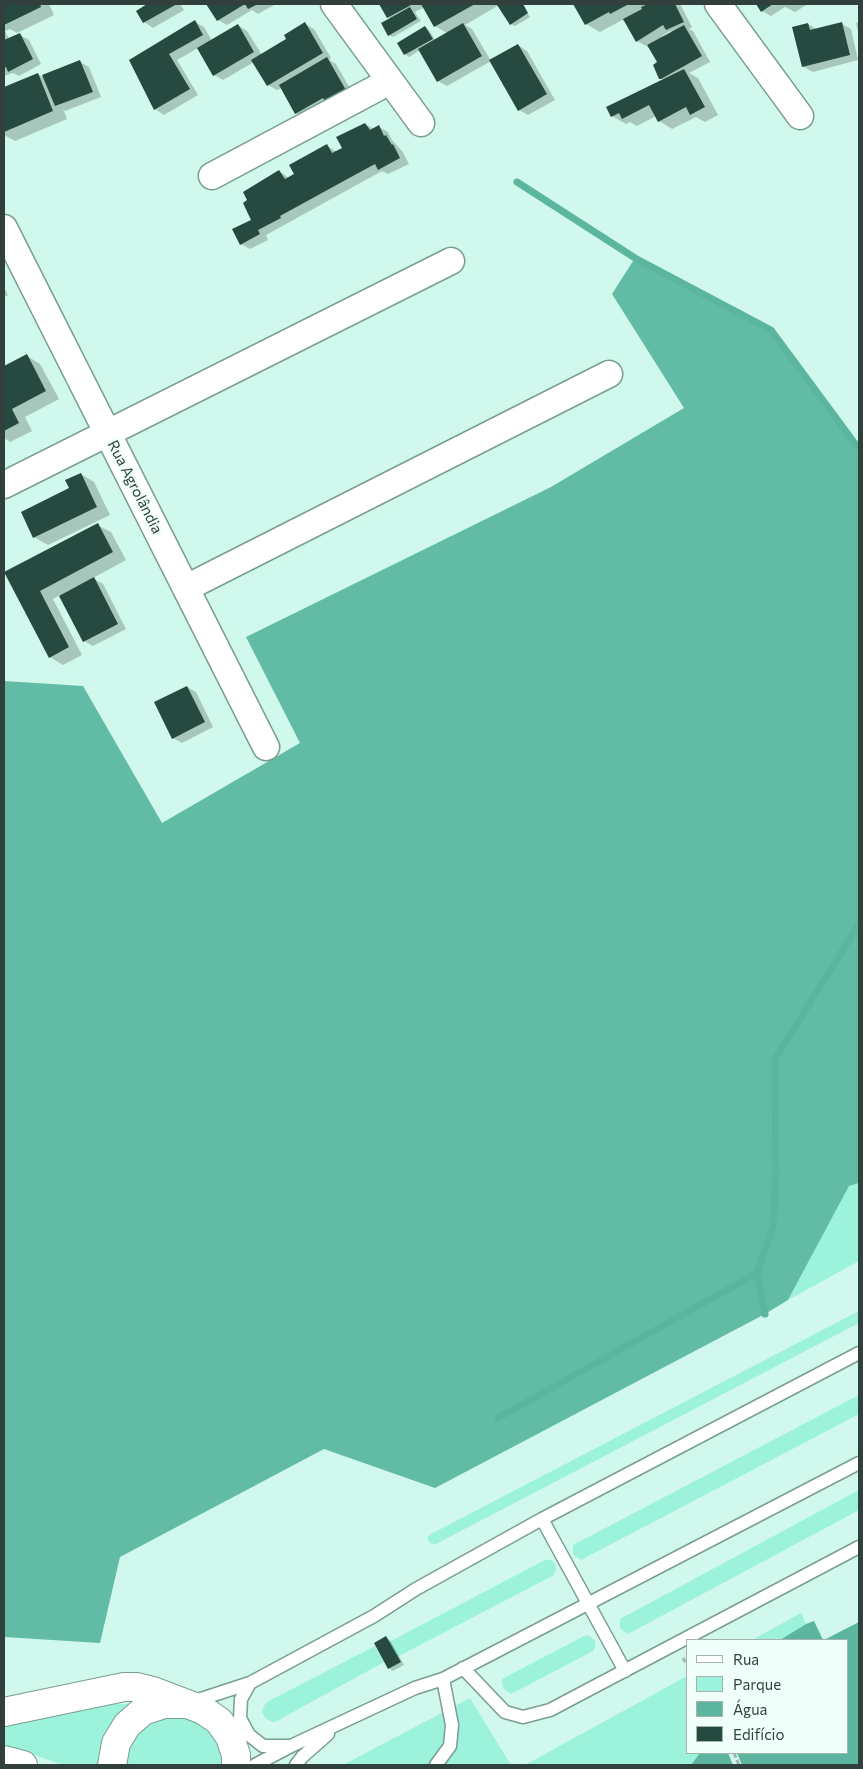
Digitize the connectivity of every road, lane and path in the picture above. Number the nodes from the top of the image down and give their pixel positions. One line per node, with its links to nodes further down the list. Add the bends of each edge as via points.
1 (334, 4): 3 (street)
2 (718, 4): 4 (street)
3 (390, 81): 5 (street); 6 (street)
4 (800, 116)
5 (421, 123)
6 (212, 176)
7 (4, 228): 10 (street, Rua Agrolândia)
8 (451, 261): 10 (street)
9 (609, 374): 12 (street)
10 (108, 433): 11 (street); 12 (street, Rua Agrolândia)
11 (4, 485)
12 (186, 588): 13 (street, Rua Agrolândia)
13 (266, 747)
14 (859, 1353): 16 (lane)
15 (859, 1463): 18 (lane)
16 (542, 1519): 18 (lane); 24 (lane)
17 (859, 1547): 20 (lane)
18 (588, 1603): 21 (lane); 22 (lane)
19 (686, 1639): 22 (lane)
20 (686, 1639)
21 (463, 1668): 22 (lane, via 505,1712 523,1717 550,1710); 23 (lane)
22 (626, 1671)
23 (443, 1679): 27 (lane, via 415,1688); 35 (lane, via 452,1726 450,1746)
24 (250, 1683): 25 (lane); 28 (lane, via 241,1700 240,1718 249,1735 263,1746)
25 (185, 1704): 26 (main road, via 137,1687); 31 (main road, via 150,1708 127,1725 116,1743); 32 (main road, via 203,1710 219,1722 230,1737)
26 (4, 1712)
27 (340, 1723): 28 (lane); 34 (lane)
28 (293, 1745): 33 (lane)
29 (4, 1760): 30 (main road)
30 (23, 1765)
31 (112, 1765)
32 (236, 1765)
33 (255, 1765)
34 (296, 1765)
35 (436, 1765)

